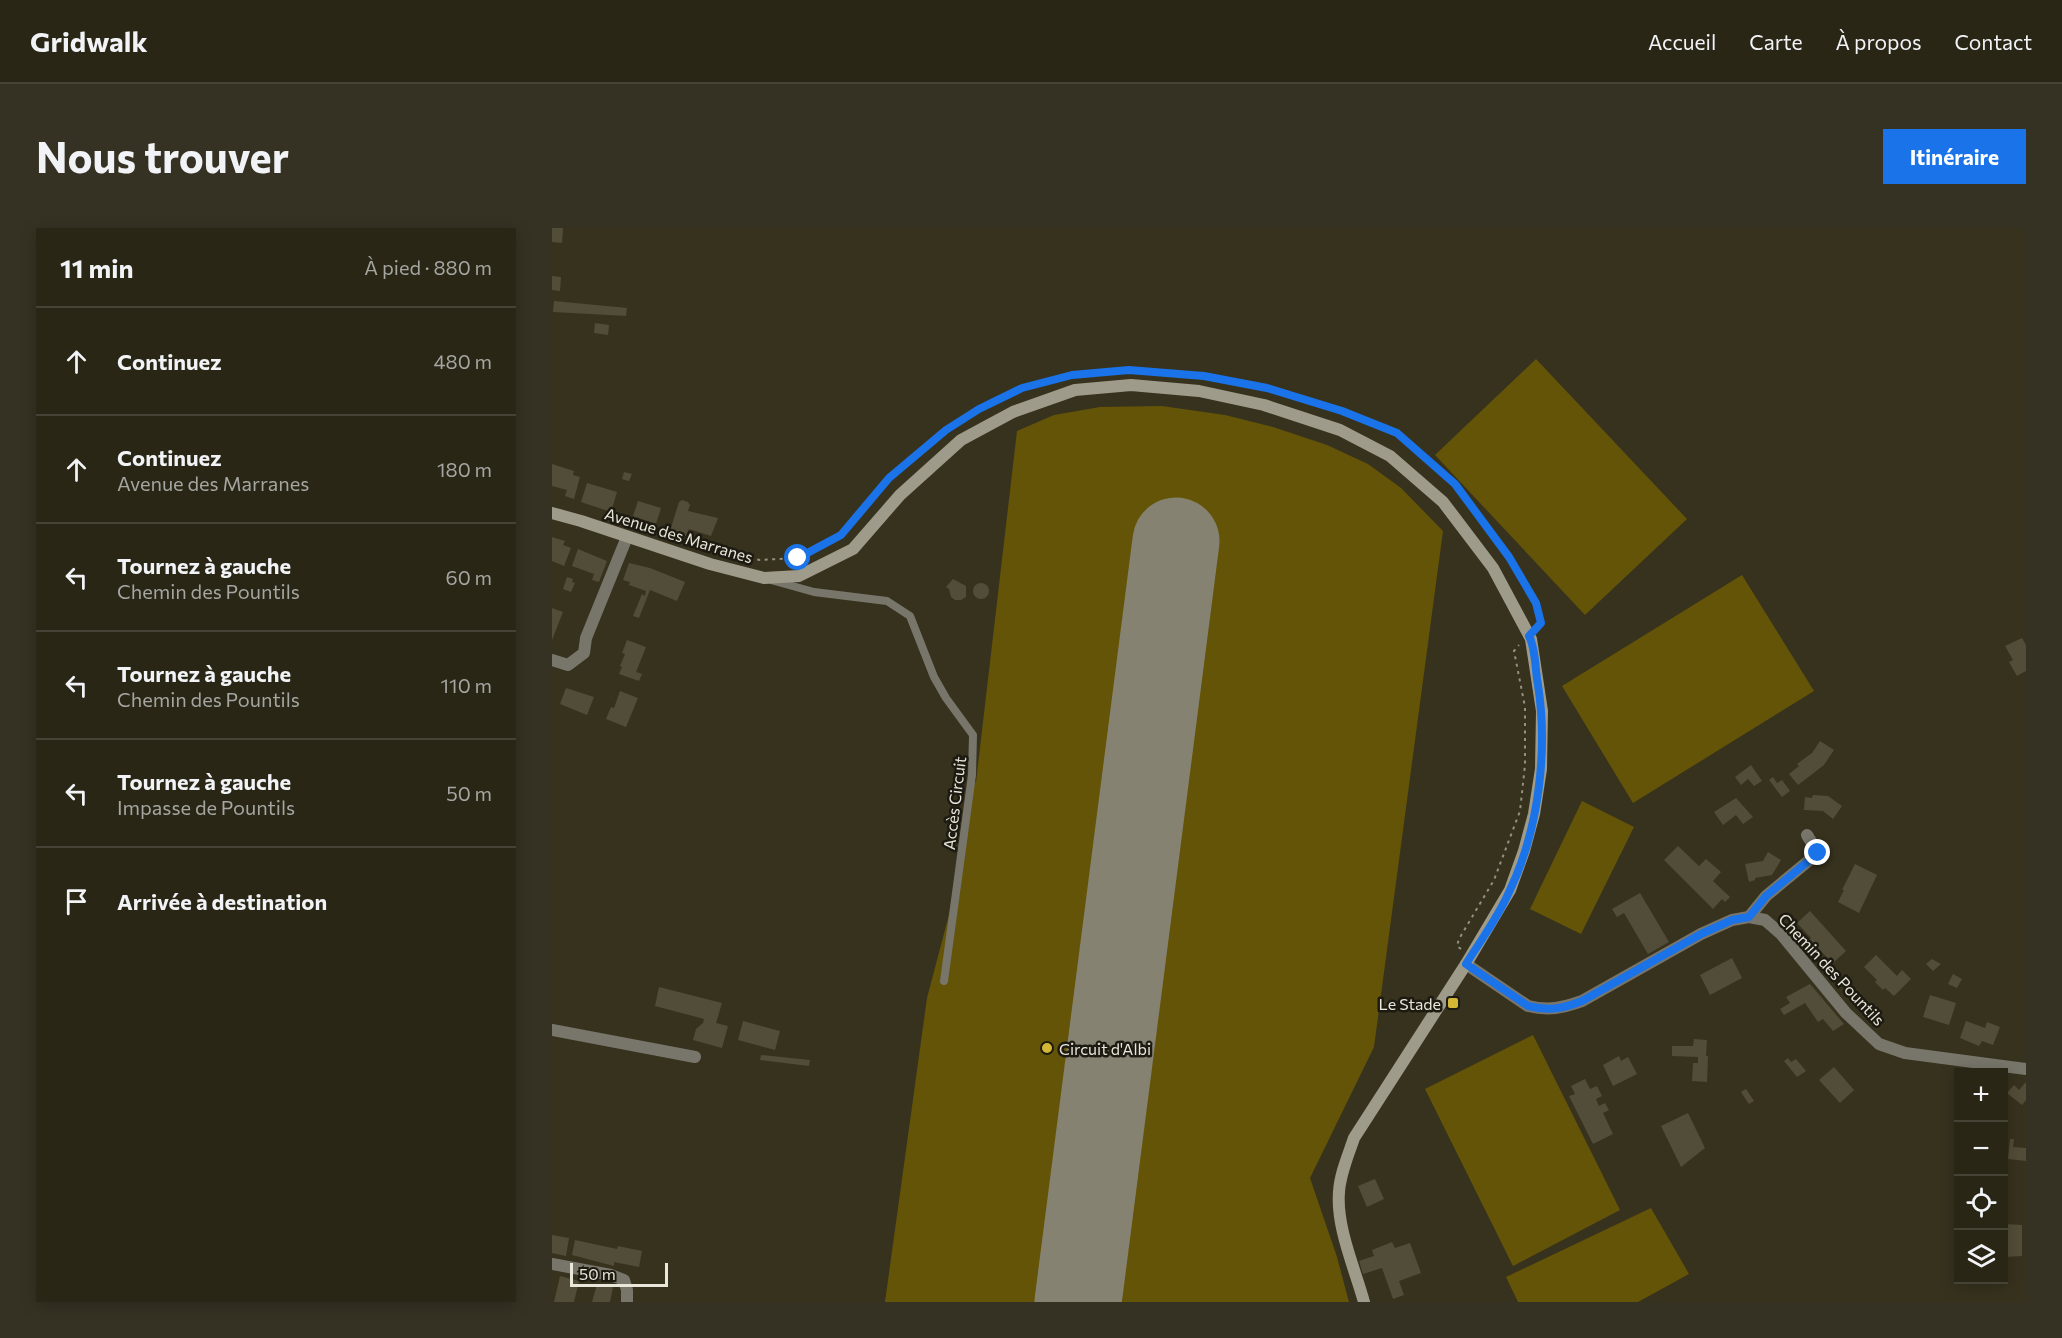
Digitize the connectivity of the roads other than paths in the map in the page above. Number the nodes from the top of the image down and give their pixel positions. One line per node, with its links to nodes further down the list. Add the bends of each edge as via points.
1 (552, 513): 2 (street, Avenue des Marranes)
2 (627, 537): 3 (street, Avenue des Marranes); 4 (street, via 586,638 584,653 568,665)
3 (764, 578): 7 (street, Avenue des Marranes, via 799,576 853,549 900,495 961,440 1013,412 1075,390 1131,385 1199,391 1264,405 1340,430 1390,456 1443,502 1493,568 1529,636 1542,711 1541,769 1524,851 1510,890); 8 (lane, Accès Circuit, via 814,592 887,601 910,616 934,677 973,735 972,775)
4 (552, 660)
5 (1807, 836): 6 (street, via 1818,853 1766,896)
6 (1749, 917): 7 (street, via 1701,934 1562,1009 1539,1009); 11 (street, Chemin des Pountils, via 1765,920 1781,934 1846,1013 1879,1044 1905,1053)
7 (1468, 960): 14 (street, Avenue des Marranes, via 1354,1138 1344,1167 1340,1219)
8 (944, 981)
9 (552, 1030): 10 (street)
10 (694, 1057)
11 (2026, 1069)
12 (552, 1264): 13 (street, via 624,1280)
13 (627, 1302)
14 (1365, 1302)

